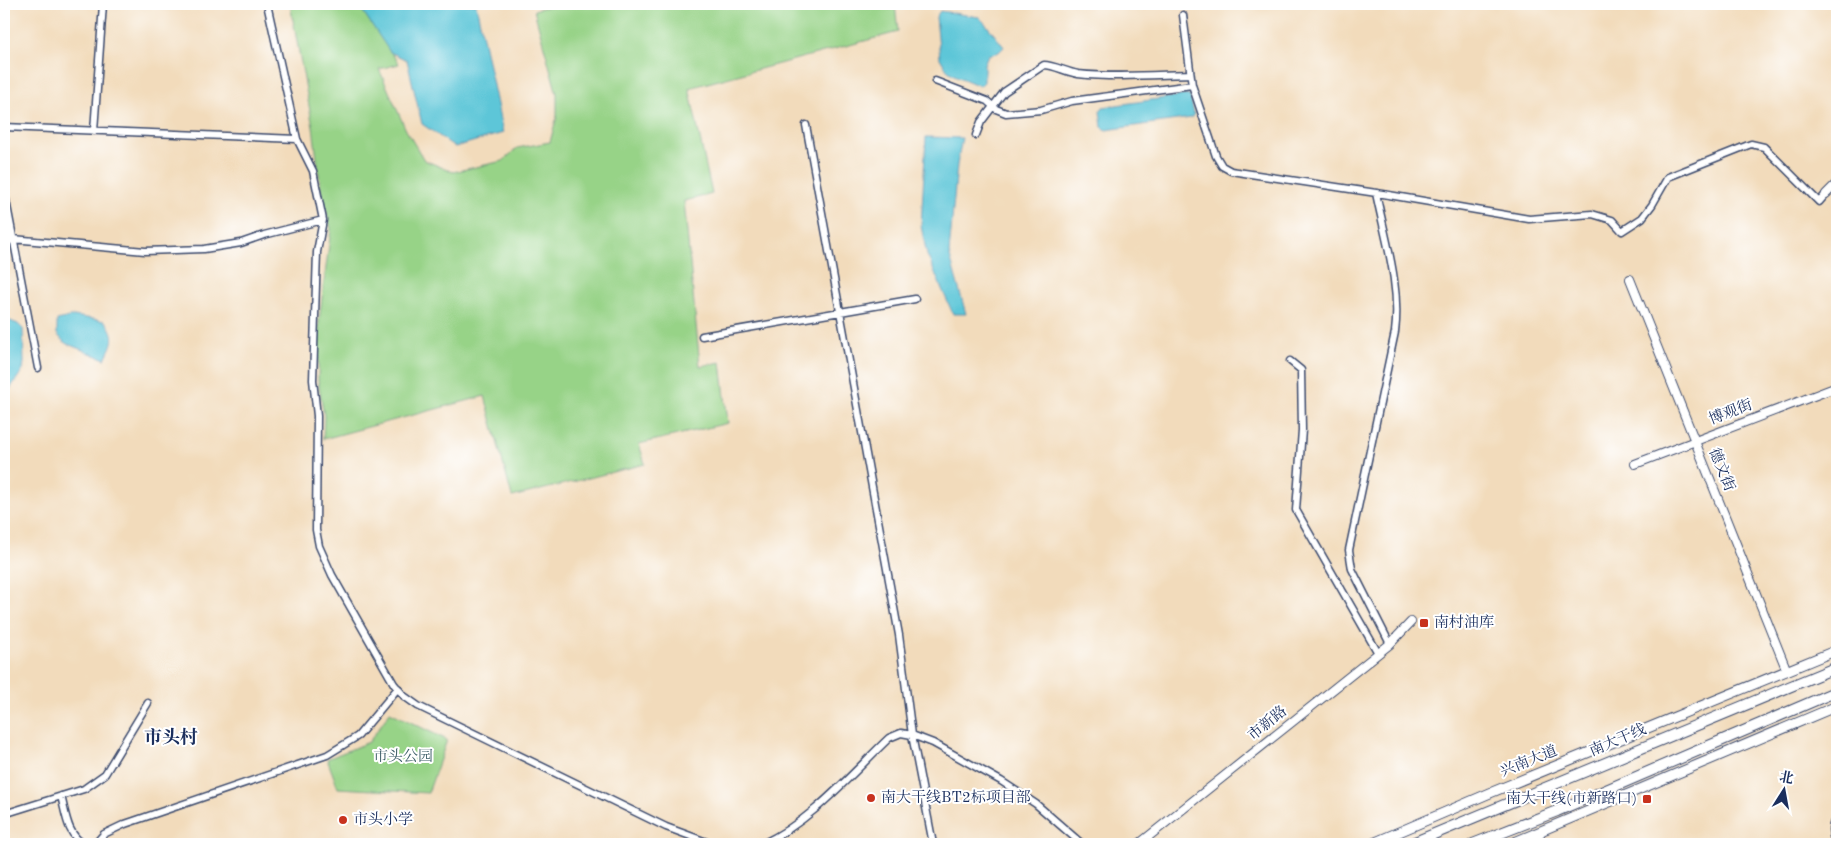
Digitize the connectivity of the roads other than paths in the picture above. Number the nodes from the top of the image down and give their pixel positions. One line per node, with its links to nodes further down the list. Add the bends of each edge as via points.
1 (103, 4): 10 (street)
2 (267, 4): 12 (street)
3 (1183, 15): 4 (street)
4 (1190, 74): 6 (street); 7 (street, via 1077,74 1044,65 1004,92)
5 (935, 81): 7 (street)
6 (1192, 85): 7 (street, via 1072,101 1021,113 1006,114); 15 (street, via 1222,166 1231,171)
7 (993, 106): 11 (street)
8 (806, 125): 22 (street)
9 (4, 127): 10 (street)
10 (94, 131): 12 (street)
11 (976, 135)
12 (297, 139): 17 (street, via 313,171)
13 (1837, 182): 16 (street)
14 (4, 190): 18 (street)
15 (1376, 193): 16 (street, via 1529,219 1592,214 1612,220 1622,231 1642,218 1668,177 1751,144 1764,147 1819,202); 30 (street, via 1398,311 1349,550 1352,569)
16 (1826, 194)
17 (322, 220): 18 (street, via 241,243 204,249 145,251); 35 (street, via 317,252 313,380 317,416 316,530 319,546 332,575)
18 (13, 240): 19 (street); 25 (street)
19 (4, 243)
20 (1630, 279): 27 (street, 德文街)
21 (916, 299): 22 (street)
22 (841, 313): 23 (street); 39 (street, via 899,635)
23 (702, 336)
24 (1290, 361): 32 (street, via 1301,370 1302,430 1296,510)
25 (38, 368)
26 (1837, 387): 27 (street, 博观街)
27 (1694, 441): 28 (street, 博观街); 34 (street, 德文街)
28 (1635, 464)
29 (1411, 622): 30 (street, 市新路)
30 (1390, 644): 32 (street, 市新路)
31 (1837, 650): 34 (main road, 兴南大道)
32 (1378, 653): 51 (street, 市新路)
33 (1837, 666): 53 (highway, 南大干线)
34 (1787, 671): 52 (main road, 兴南大道)
35 (398, 688): 45 (street, via 358,736 327,755 125,824 104,834); 46 (street, via 418,706 666,827)
36 (1837, 692): 54 (highway)
37 (148, 702): 40 (street, via 106,774 84,789)
38 (1837, 706): 43 (main road)
39 (912, 734): 48 (street, via 901,733 889,738 812,812 782,835); 49 (street); 50 (street, via 1001,781 1036,804)
40 (61, 796): 41 (street); 44 (street, via 70,828 76,840)
41 (4, 814)
42 (1837, 816): 57 (street, via 1832,825)
43 (1541, 832): 55 (main road); 56 (street)
44 (84, 844)
45 (95, 844)
46 (713, 844): 47 (street)
47 (732, 844)
48 (762, 844)
49 (932, 844)
50 (1082, 844)
51 (1139, 844)
52 (1371, 844)
53 (1410, 844)
54 (1473, 844)
55 (1510, 844)
56 (1535, 844)
57 (1835, 844)

